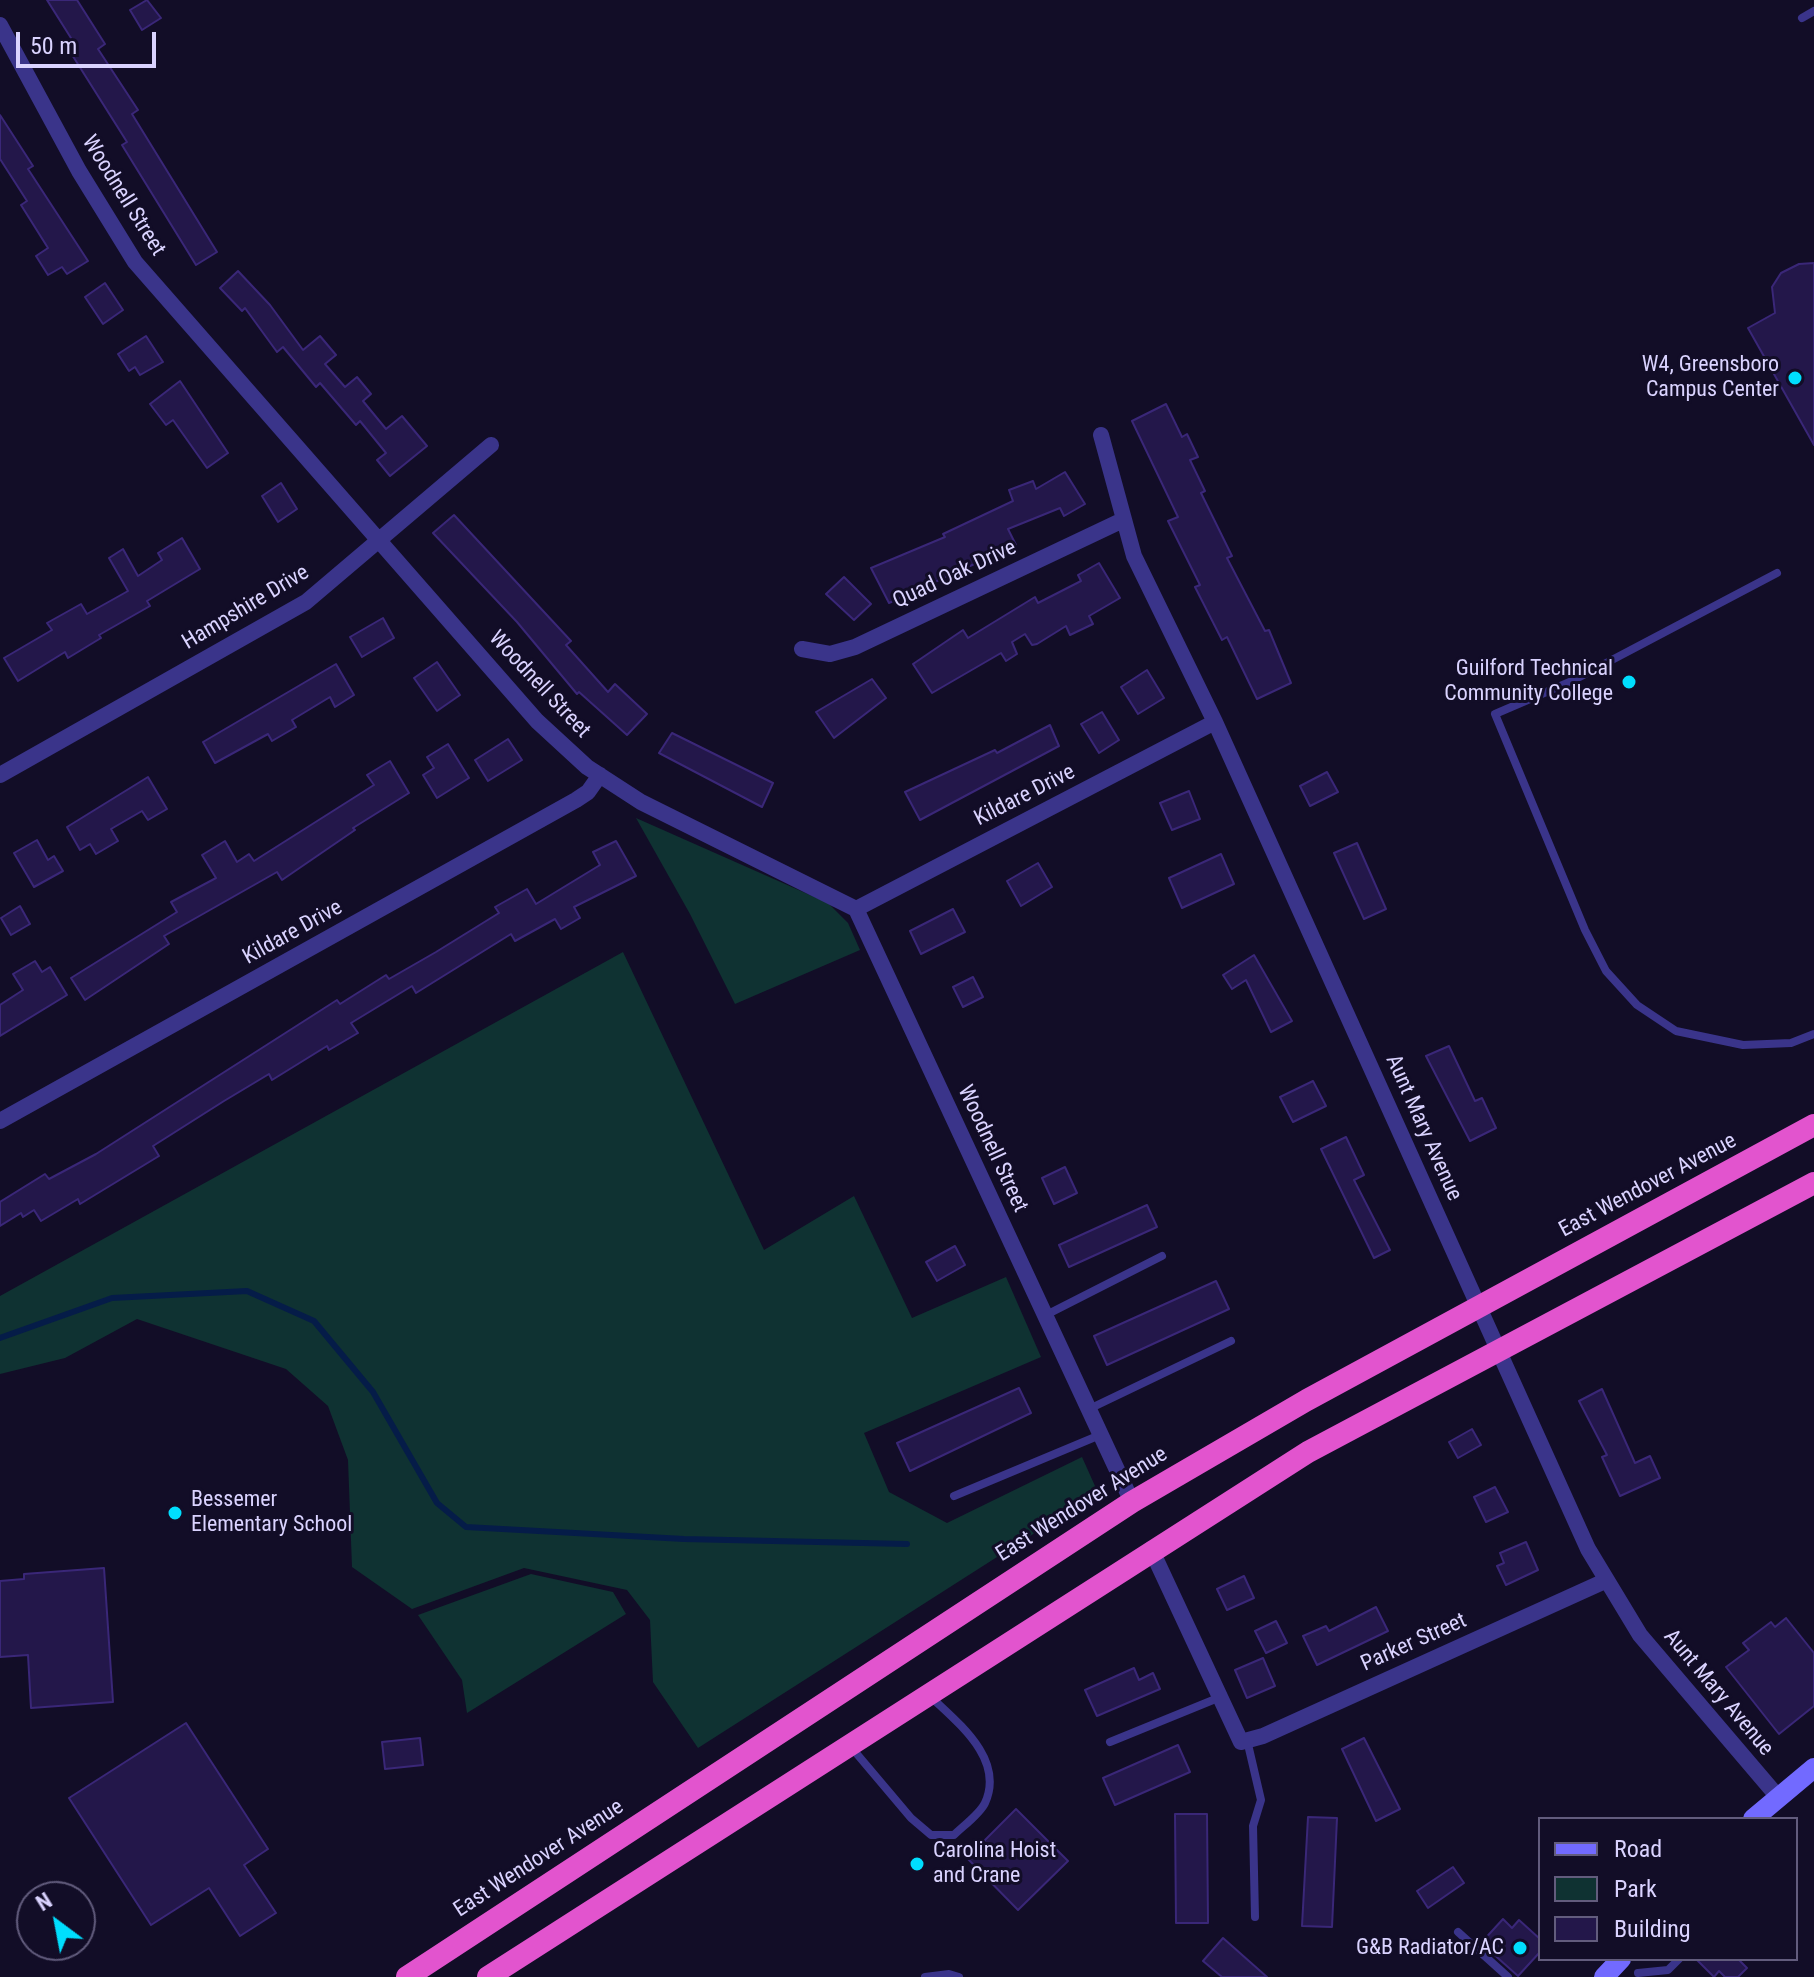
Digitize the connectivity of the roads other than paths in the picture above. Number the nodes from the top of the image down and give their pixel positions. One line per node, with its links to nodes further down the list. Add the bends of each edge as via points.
1 (1814, 11): 2 (lane)
2 (1802, 18)
3 (0, 25): 7 (street, Woodnell Street, via 135,262)
4 (1101, 435): 6 (street, Aunt Mary Avenue)
5 (491, 445): 7 (street, Hampshire Drive)
6 (1123, 520): 9 (street, Quad Oak Drive, via 855,647 830,654); 10 (street, Aunt Mary Avenue, via 1148,590)
7 (381, 542): 11 (street, Hampshire Drive, via 306,602); 12 (street, Woodnell Street, via 537,721)
8 (1777, 573): 14 (lane, via 1572,681 1495,714 1585,930 1606,971 1637,1005 1676,1031 1743,1045 1791,1043)
9 (802, 649)
10 (1215, 722): 13 (street, Kildare Drive); 19 (street, Aunt Mary Avenue)
11 (0, 775)
12 (600, 775): 13 (street, Woodnell Street, via 641,802); 15 (street, Kildare Drive, via 576,800)
13 (856, 909): 20 (street, Woodnell Street)
14 (1814, 1034)
15 (0, 1121)
16 (1814, 1125): 19 (highway, East Wendover Avenue)
17 (1814, 1183): 22 (highway)
18 (1162, 1256): 20 (lane)
19 (1480, 1306): 22 (street, Aunt Mary Avenue); 26 (highway, East Wendover Avenue)
20 (1045, 1315): 23 (street, Woodnell Street)
21 (1231, 1341): 23 (lane)
22 (1500, 1351): 27 (highway, via 1308,1452); 28 (street, Aunt Mary Avenue)
23 (1089, 1409): 24 (street, Woodnell Street)
24 (1100, 1435): 25 (lane); 26 (street, Woodnell Street)
25 (954, 1496)
26 (1132, 1502): 44 (highway, East Wendover Avenue)
27 (1151, 1549): 29 (highway); 30 (street)
28 (1605, 1581): 31 (street, Parker Street); 35 (street, Aunt Mary Avenue, via 1640,1635)
29 (927, 1693): 33 (highway); 33 (lane, via 971,1736 990,1779 985,1804 954,1835 931,1835 911,1818)
30 (1218, 1698): 31 (street); 32 (lane)
31 (1244, 1741): 37 (lane, via 1261,1800 1253,1826)
32 (1110, 1742)
33 (848, 1744): 43 (highway)
34 (1814, 1768): 35 (main road)
35 (1778, 1797): 36 (main road)
36 (1755, 1817)
37 (1255, 1917)
38 (1458, 1932): 47 (lane)
39 (1620, 1961): 48 (main road)
40 (1624, 1961): 42 (lane)
41 (1677, 1961): 42 (lane, via 1668,1970)
42 (1639, 1975)
43 (490, 1976)
44 (407, 1977)
45 (925, 1977): 46 (lane)
46 (959, 1977)
47 (1508, 1977)
48 (1604, 1977)

